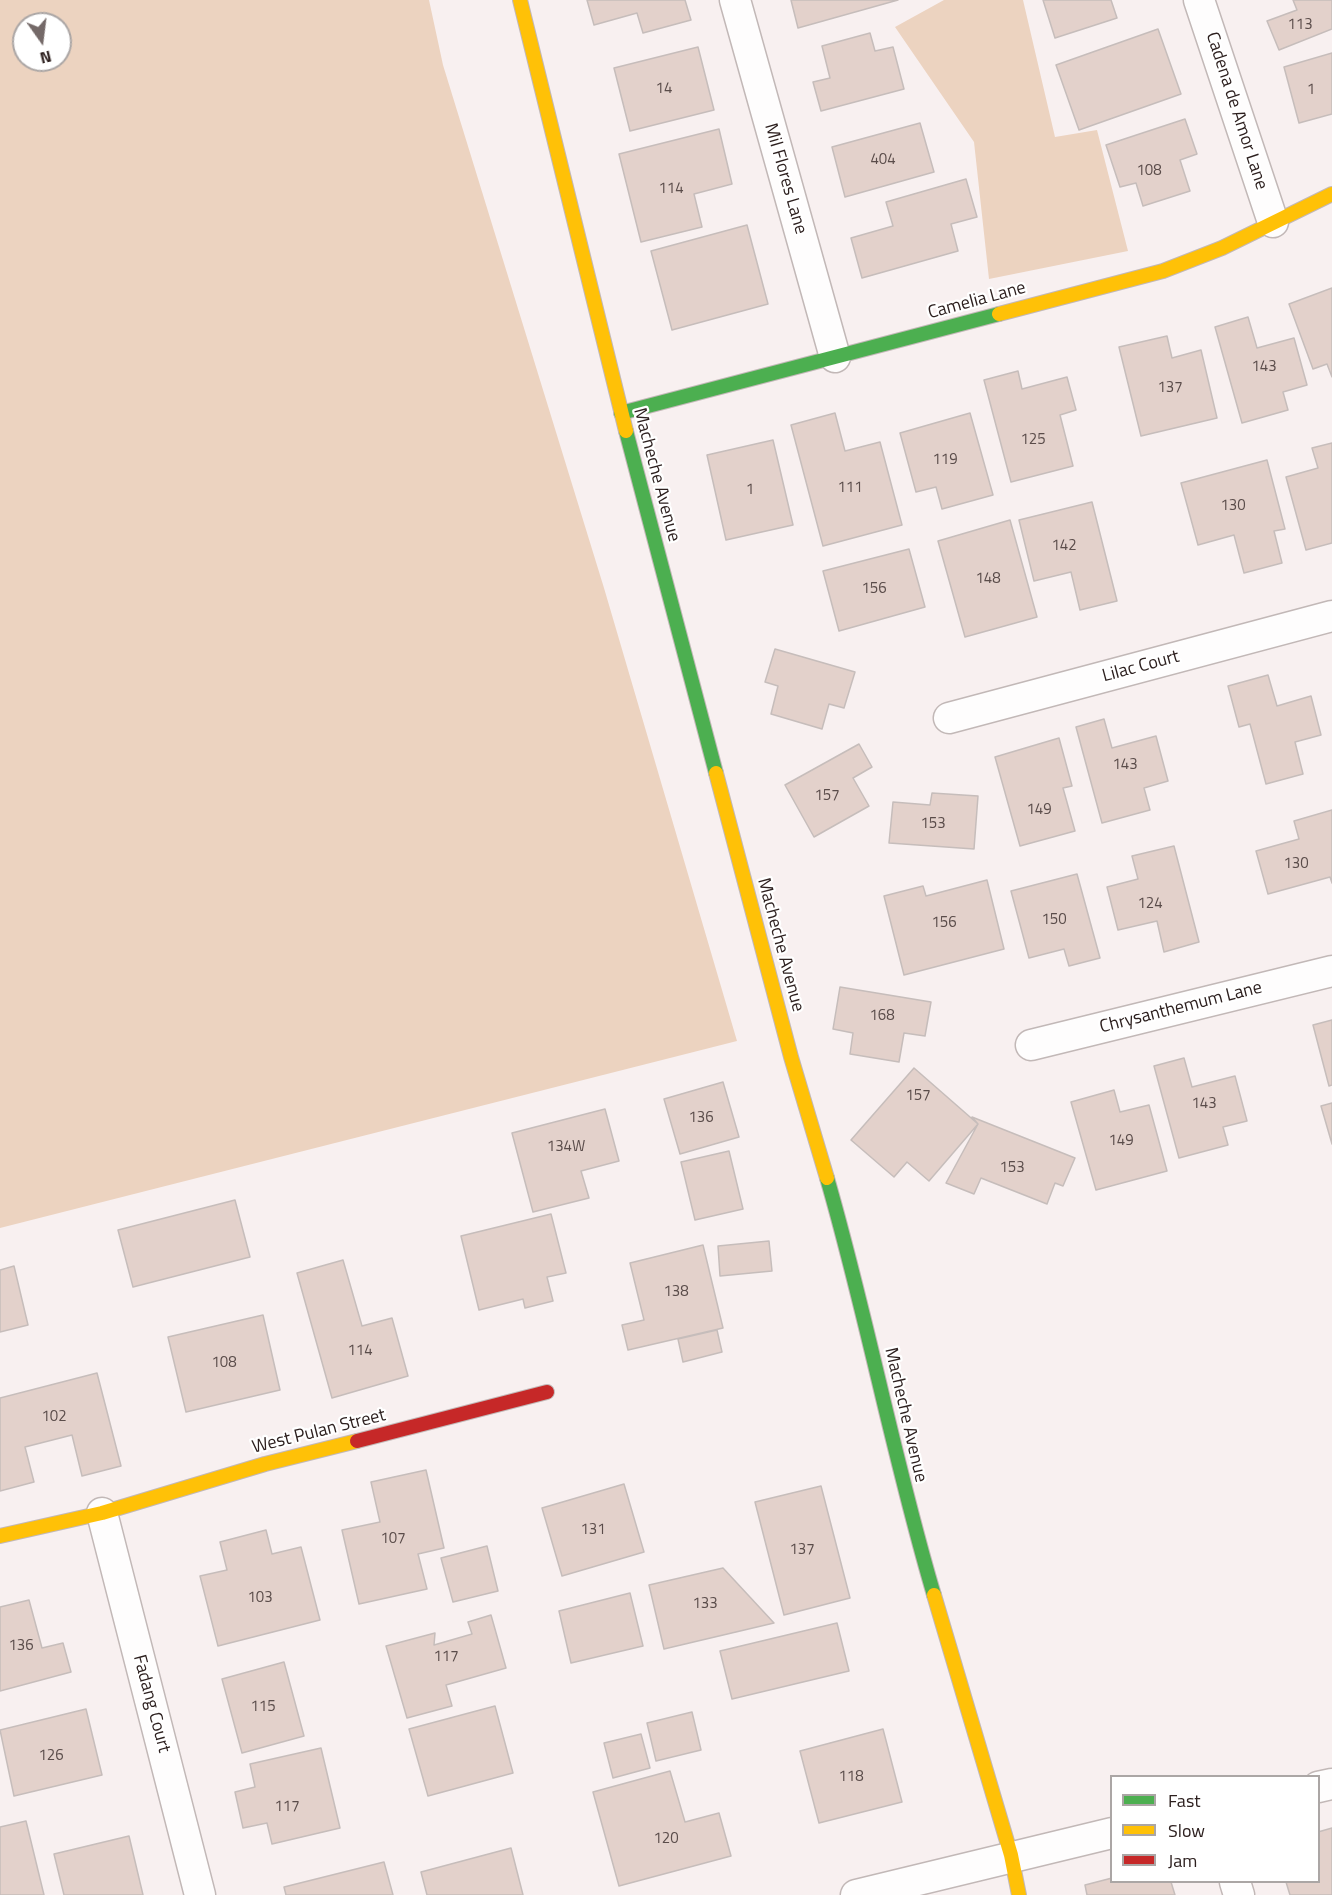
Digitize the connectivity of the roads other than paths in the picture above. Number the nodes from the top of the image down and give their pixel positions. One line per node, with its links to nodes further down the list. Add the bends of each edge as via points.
1 (520, 0): 7 (main road, Macheche Avenue)
2 (735, 0): 6 (street, Mil Flores Lane)
3 (1199, 0): 5 (street, Cadena de Amor Lane)
4 (1332, 194): 5 (main road, Camelia Lane)
5 (1273, 222): 6 (main road, Camelia Lane, via 1163,271)
6 (835, 357): 7 (main road, Camelia Lane)
7 (621, 413): 16 (main road, Macheche Avenue, via 791,1057 851,1262 908,1509)
8 (1332, 616): 9 (street, Lilac Court)
9 (950, 718)
10 (1332, 971): 11 (street, Chrysanthemum Lane)
11 (1031, 1045)
12 (547, 1392): 13 (main road, West Pulan Street, via 265,1464)
13 (102, 1513): 14 (main road, West Pulan Street); 17 (street, Fadang Court)
14 (0, 1536)
15 (1110, 1833): 16 (street)
16 (1011, 1855): 18 (street); 19 (main road, Macheche Avenue)
17 (200, 1895)
18 (856, 1895)
19 (1019, 1895)

